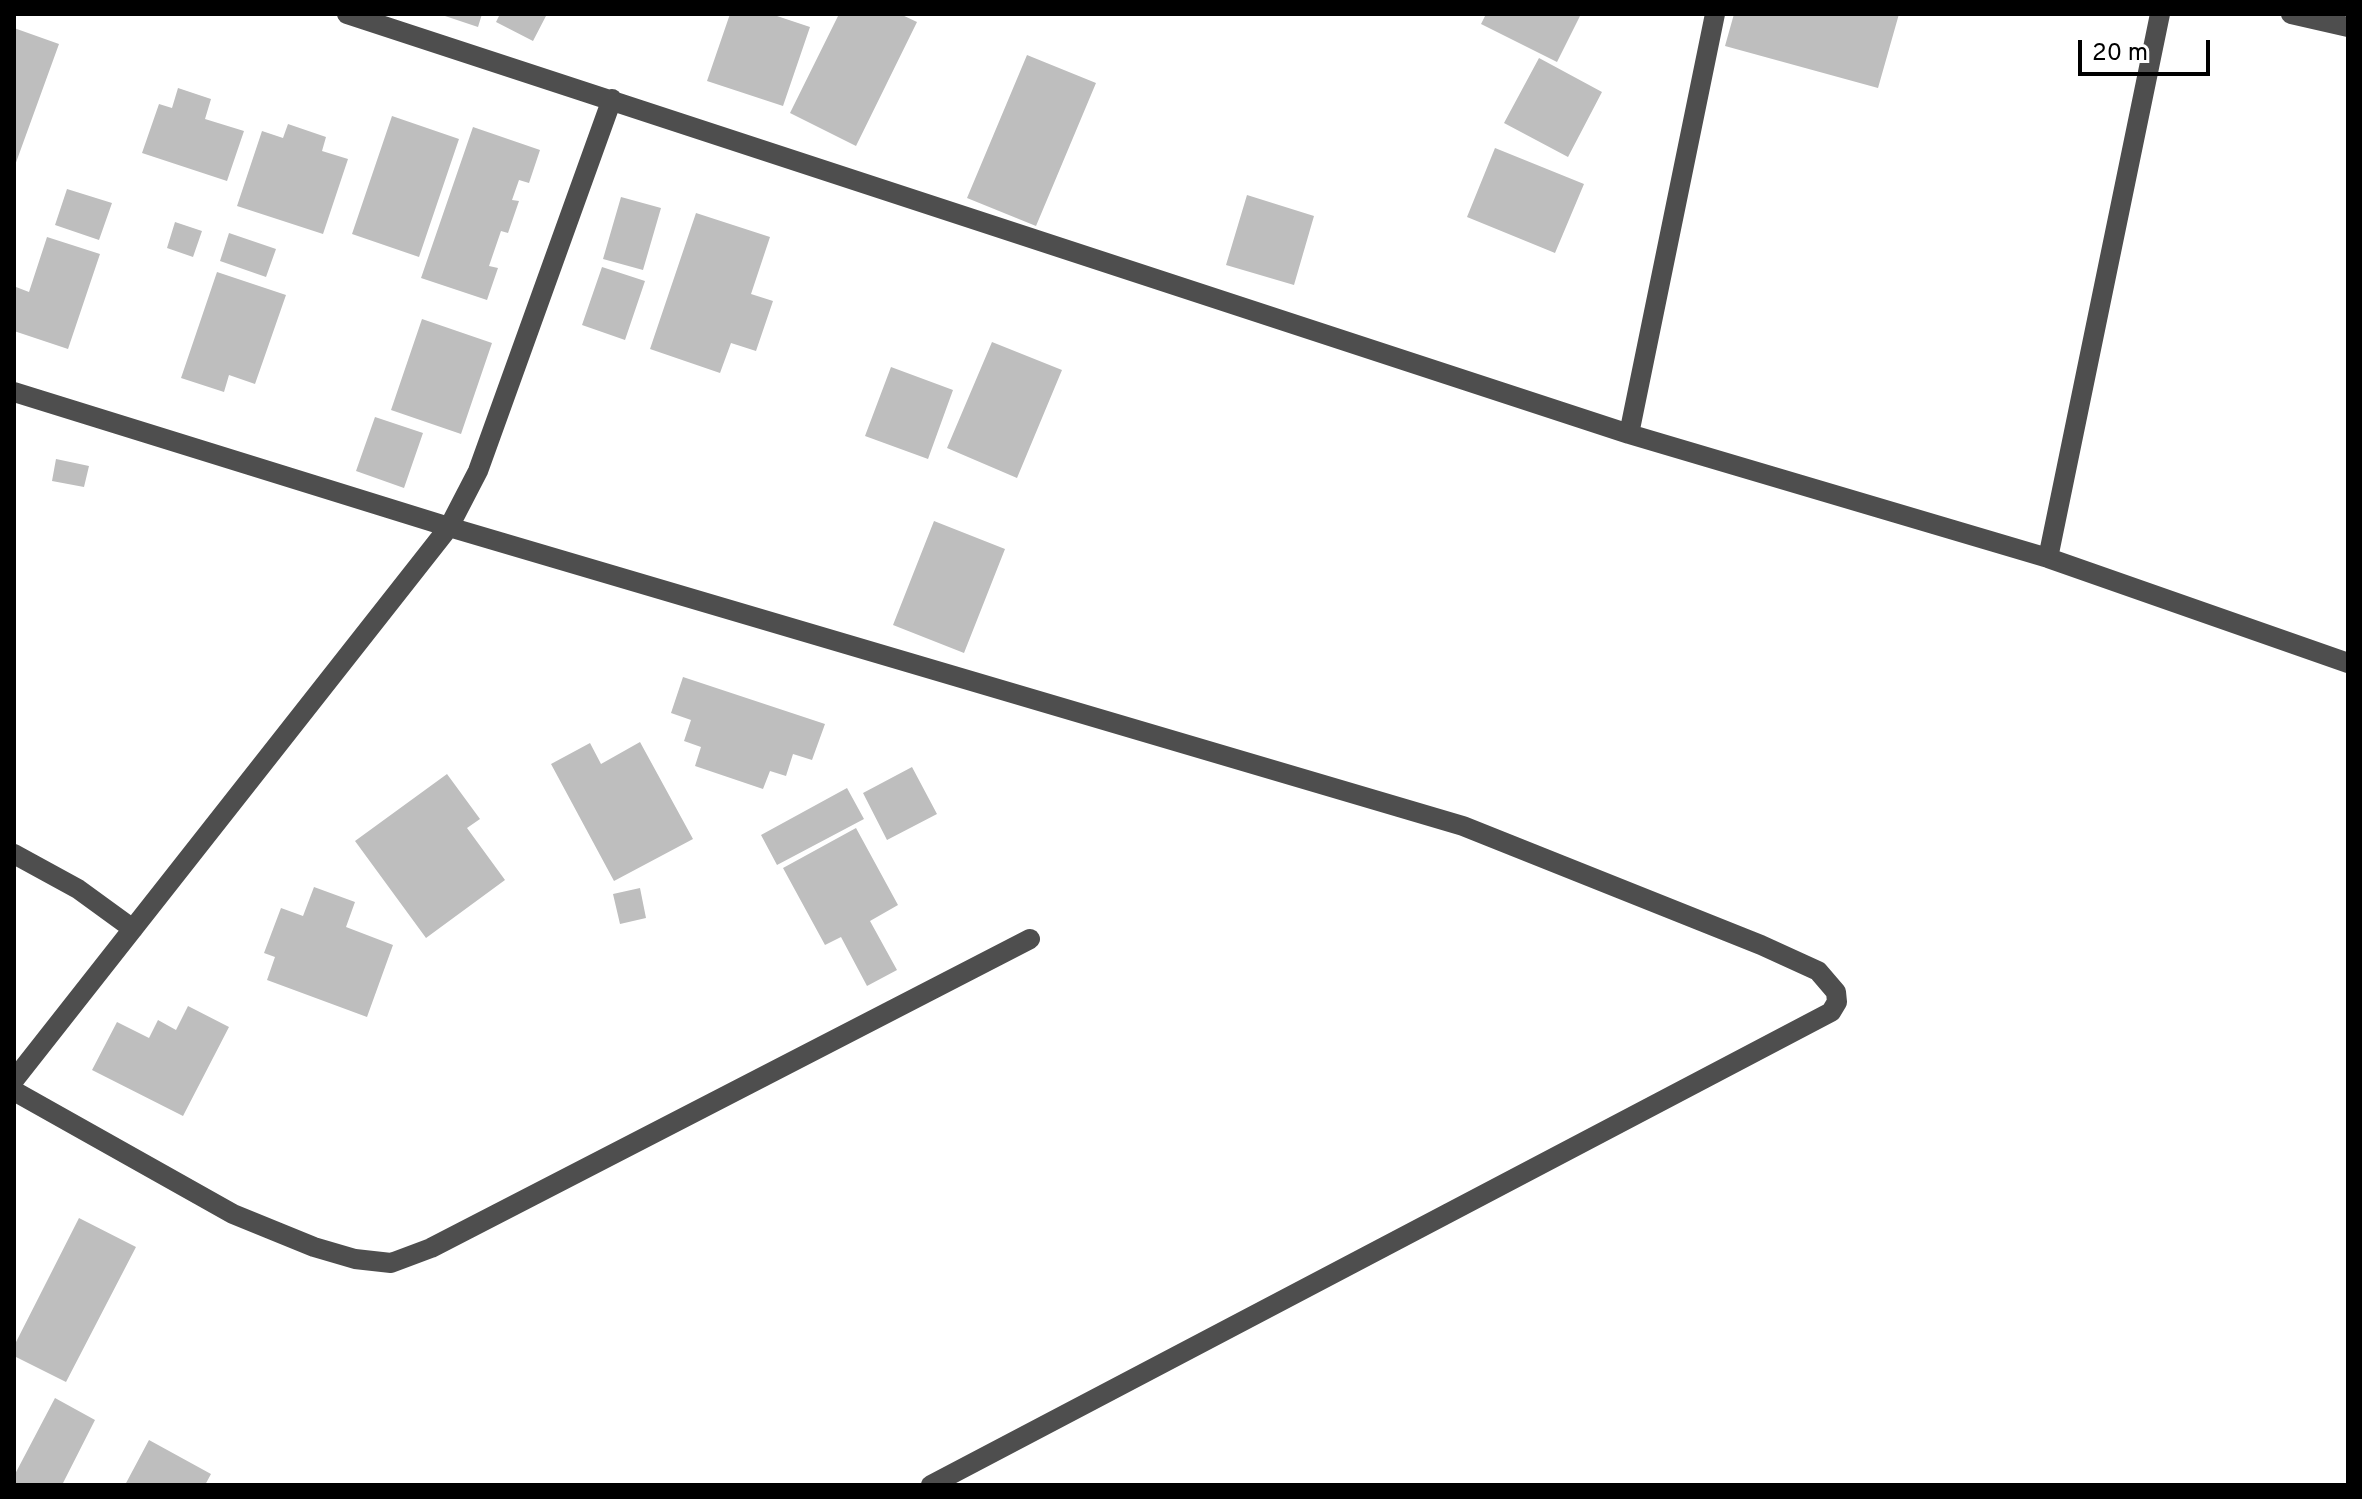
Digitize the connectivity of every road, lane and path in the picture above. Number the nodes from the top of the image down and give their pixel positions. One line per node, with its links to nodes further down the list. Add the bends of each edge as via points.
1 (347, 14): 6 (street)
2 (1715, 14): 8 (street)
3 (2160, 14): 10 (street)
4 (2291, 14): 5 (street)
5 (2348, 27)
6 (612, 99): 8 (street); 9 (street, via 478,471)
7 (14, 392): 9 (street)
8 (1629, 434): 10 (street)
9 (449, 527): 13 (street); 17 (street, via 1463,826 1761,945 1818,971 1836,992 1831,1012 1819,1019)
10 (2048, 558): 11 (street)
11 (2348, 663)
12 (14, 854): 13 (street, via 78,889)
13 (133, 929): 15 (street)
14 (1030, 939): 16 (street, via 431,1248 391,1263 314,1247 233,1214)
15 (14, 1080)
16 (14, 1091)
17 (931, 1485)

